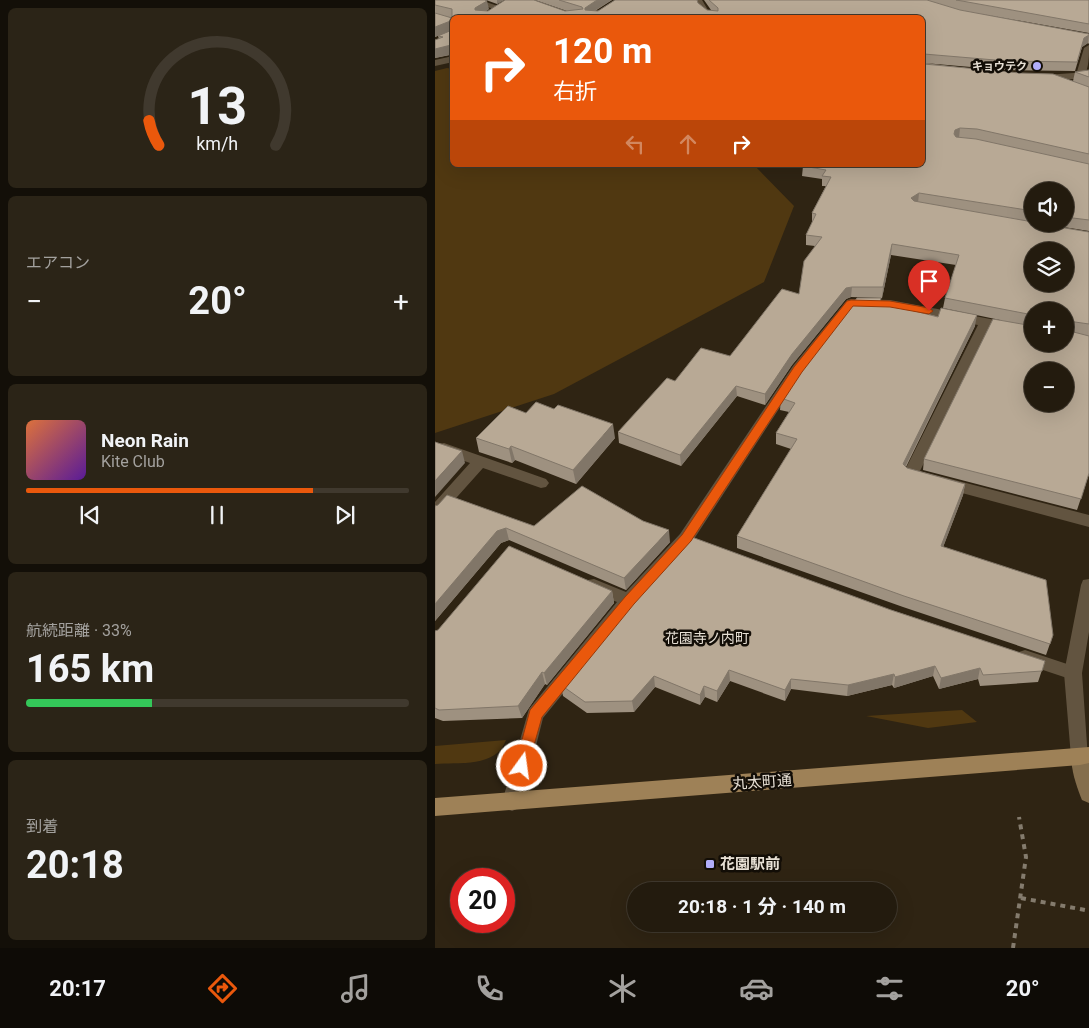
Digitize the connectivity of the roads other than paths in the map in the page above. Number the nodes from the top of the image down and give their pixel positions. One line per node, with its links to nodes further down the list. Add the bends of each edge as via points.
1 (470, 0): 3 (street)
2 (698, 0): 5 (street)
3 (503, 6): 4 (main road)
4 (488, 14)
5 (709, 15)
6 (1089, 48): 9 (street)
7 (450, 60): 8 (street)
8 (435, 63)
9 (1085, 75): 11 (street)
10 (1034, 78): 11 (street)
11 (1050, 78): 12 (street)
12 (1073, 85)
13 (987, 322): 14 (street); 19 (street, via 911,474); 20 (street, via 890,304 851,303 798,369)
14 (1024, 329)
15 (443, 447): 16 (street)
16 (481, 461): 17 (street); 18 (street)
17 (541, 483)
18 (435, 512)
19 (1089, 520)
20 (686, 538): 21 (street); 24 (street)
21 (705, 545)
22 (577, 578): 24 (street)
23 (1089, 585): 26 (street)
24 (629, 600): 29 (street, via 535,715)
25 (1008, 651): 26 (street)
26 (1073, 673): 27 (street)
27 (1086, 759): 28 (main road); 29 (main road, 丸太町通)
28 (1089, 794)
29 (512, 802): 30 (main road, 丸太町通)
30 (435, 807)

